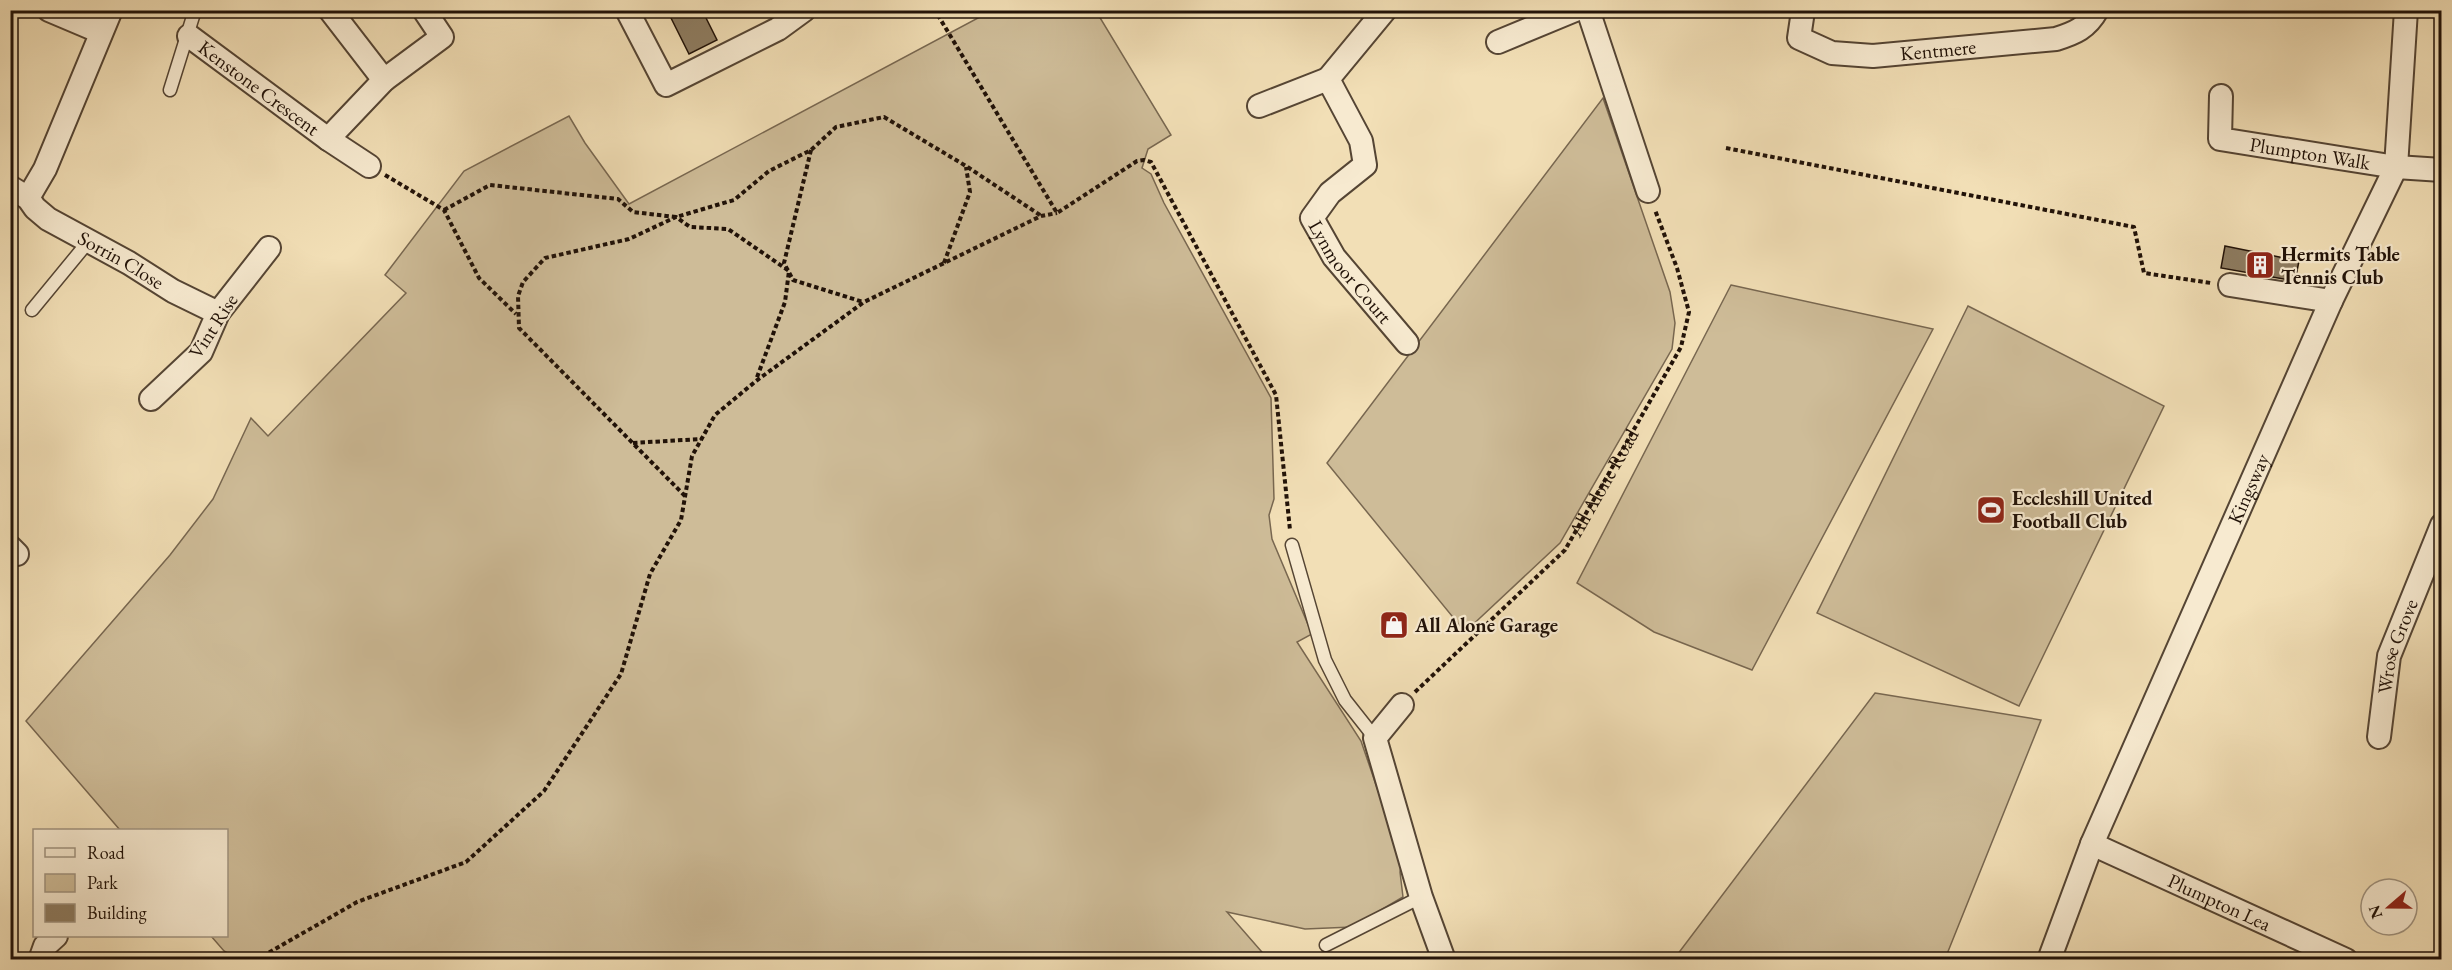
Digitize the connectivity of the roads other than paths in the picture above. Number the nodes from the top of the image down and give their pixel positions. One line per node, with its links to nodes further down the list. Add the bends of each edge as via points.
1 (49, 10): 14 (street)
2 (111, 10): 14 (street, Sorrin Close)
3 (195, 10): 15 (lane)
4 (330, 10): 18 (street)
5 (424, 10): 18 (street, Kenstone Crescent, via 442,37)
6 (627, 10): 7 (street, via 666,85 778,29)
7 (804, 10)
8 (1385, 10): 17 (street)
9 (1575, 10): 16 (street)
10 (1588, 10): 26 (street)
11 (1803, 10): 12 (street, Kentmere, via 1799,38 1832,53 1873,56 2056,39 2077,33)
12 (2097, 10)
13 (2406, 10): 24 (street, Kingsway)
14 (101, 32): 27 (street, Sorrin Close, via 45,169)
15 (189, 36): 19 (lane); 22 (street, Kenstone Crescent)
16 (1498, 42)
17 (1328, 79): 21 (street); 34 (street, Lynmoor Court, via 1362,141 1365,165 1330,193 1312,218 1334,257)
18 (384, 80): 22 (street, Kenstone Crescent)
19 (170, 90)
20 (2221, 96): 24 (street, Plumpton Walk, via 2220,139)
21 (1259, 106)
22 (328, 139): 23 (street, Kenstone Crescent)
23 (369, 166)
24 (2396, 167): 25 (street, Plumpton Walk); 31 (street, Kingsway)
25 (2442, 170)
26 (1648, 191)
27 (19, 193): 28 (street, Sorrin Close, via 48,219)
28 (88, 242): 32 (lane); 33 (street, Sorrin Close)
29 (268, 248): 33 (street, Vint Rise)
30 (2230, 285): 31 (street)
31 (2331, 301): 41 (street, Kingsway)
32 (33, 310)
33 (218, 314): 35 (street, Vint Rise, via 201,352)
34 (1407, 343)
35 (151, 399)
36 (2442, 525): 39 (street, Wrose Grove, via 2389,656)
37 (1292, 546): 40 (lane, via 1325,660 1345,700)
38 (1402, 705): 40 (street)
39 (2379, 737)
40 (1375, 738): 42 (street)
41 (2092, 844): 47 (street, Kingsway); 48 (street, Plumpton Lea)
42 (1421, 897): 44 (lane); 46 (street)
43 (55, 937): 45 (street, via 45,946)
44 (1326, 945)
45 (40, 960)
46 (1444, 960)
47 (2049, 960)
48 (2346, 960)

